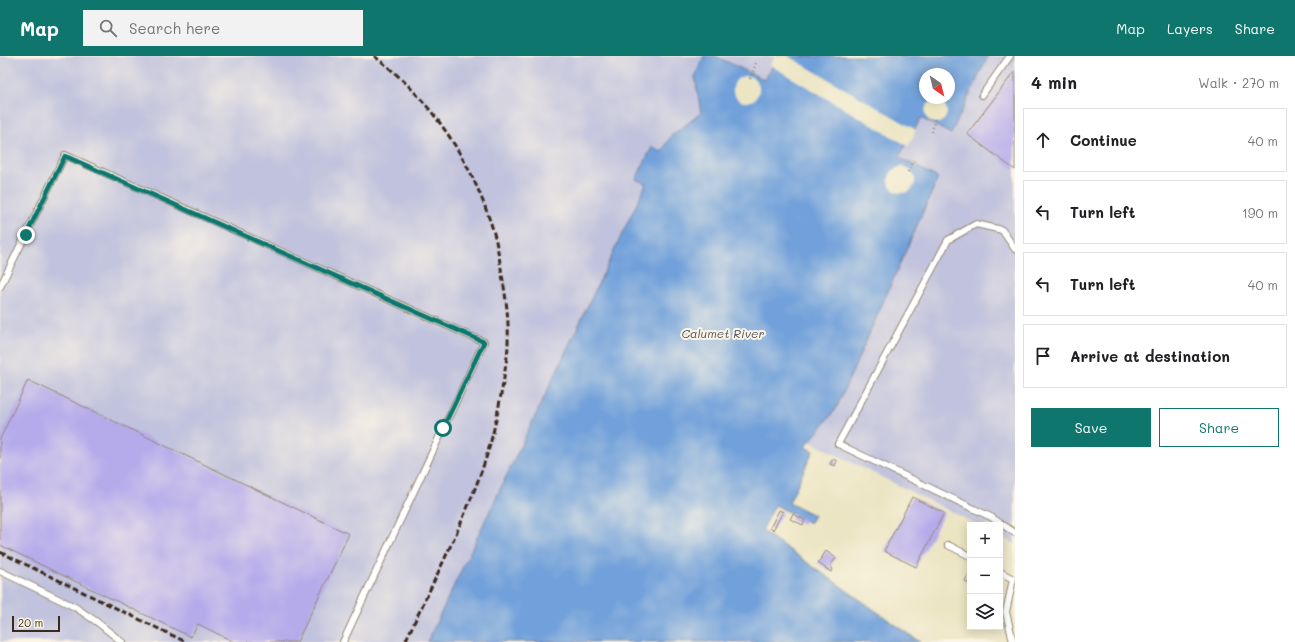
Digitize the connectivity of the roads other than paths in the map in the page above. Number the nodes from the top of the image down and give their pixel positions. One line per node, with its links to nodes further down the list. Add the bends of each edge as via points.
1 (1010, 56): 2 (lane)
2 (982, 95)
3 (1015, 249): 5 (lane, via 1002,230 976,224 948,240 838,444 991,517)
4 (0, 287): 11 (lane, via 65,156 484,342)
5 (1015, 533)
6 (948, 545): 7 (lane)
7 (967, 554)
8 (0, 571): 10 (lane, via 75,607)
9 (1003, 574): 12 (lane, via 1013,579 1006,612)
10 (122, 642)
11 (343, 642)
12 (1014, 642)

